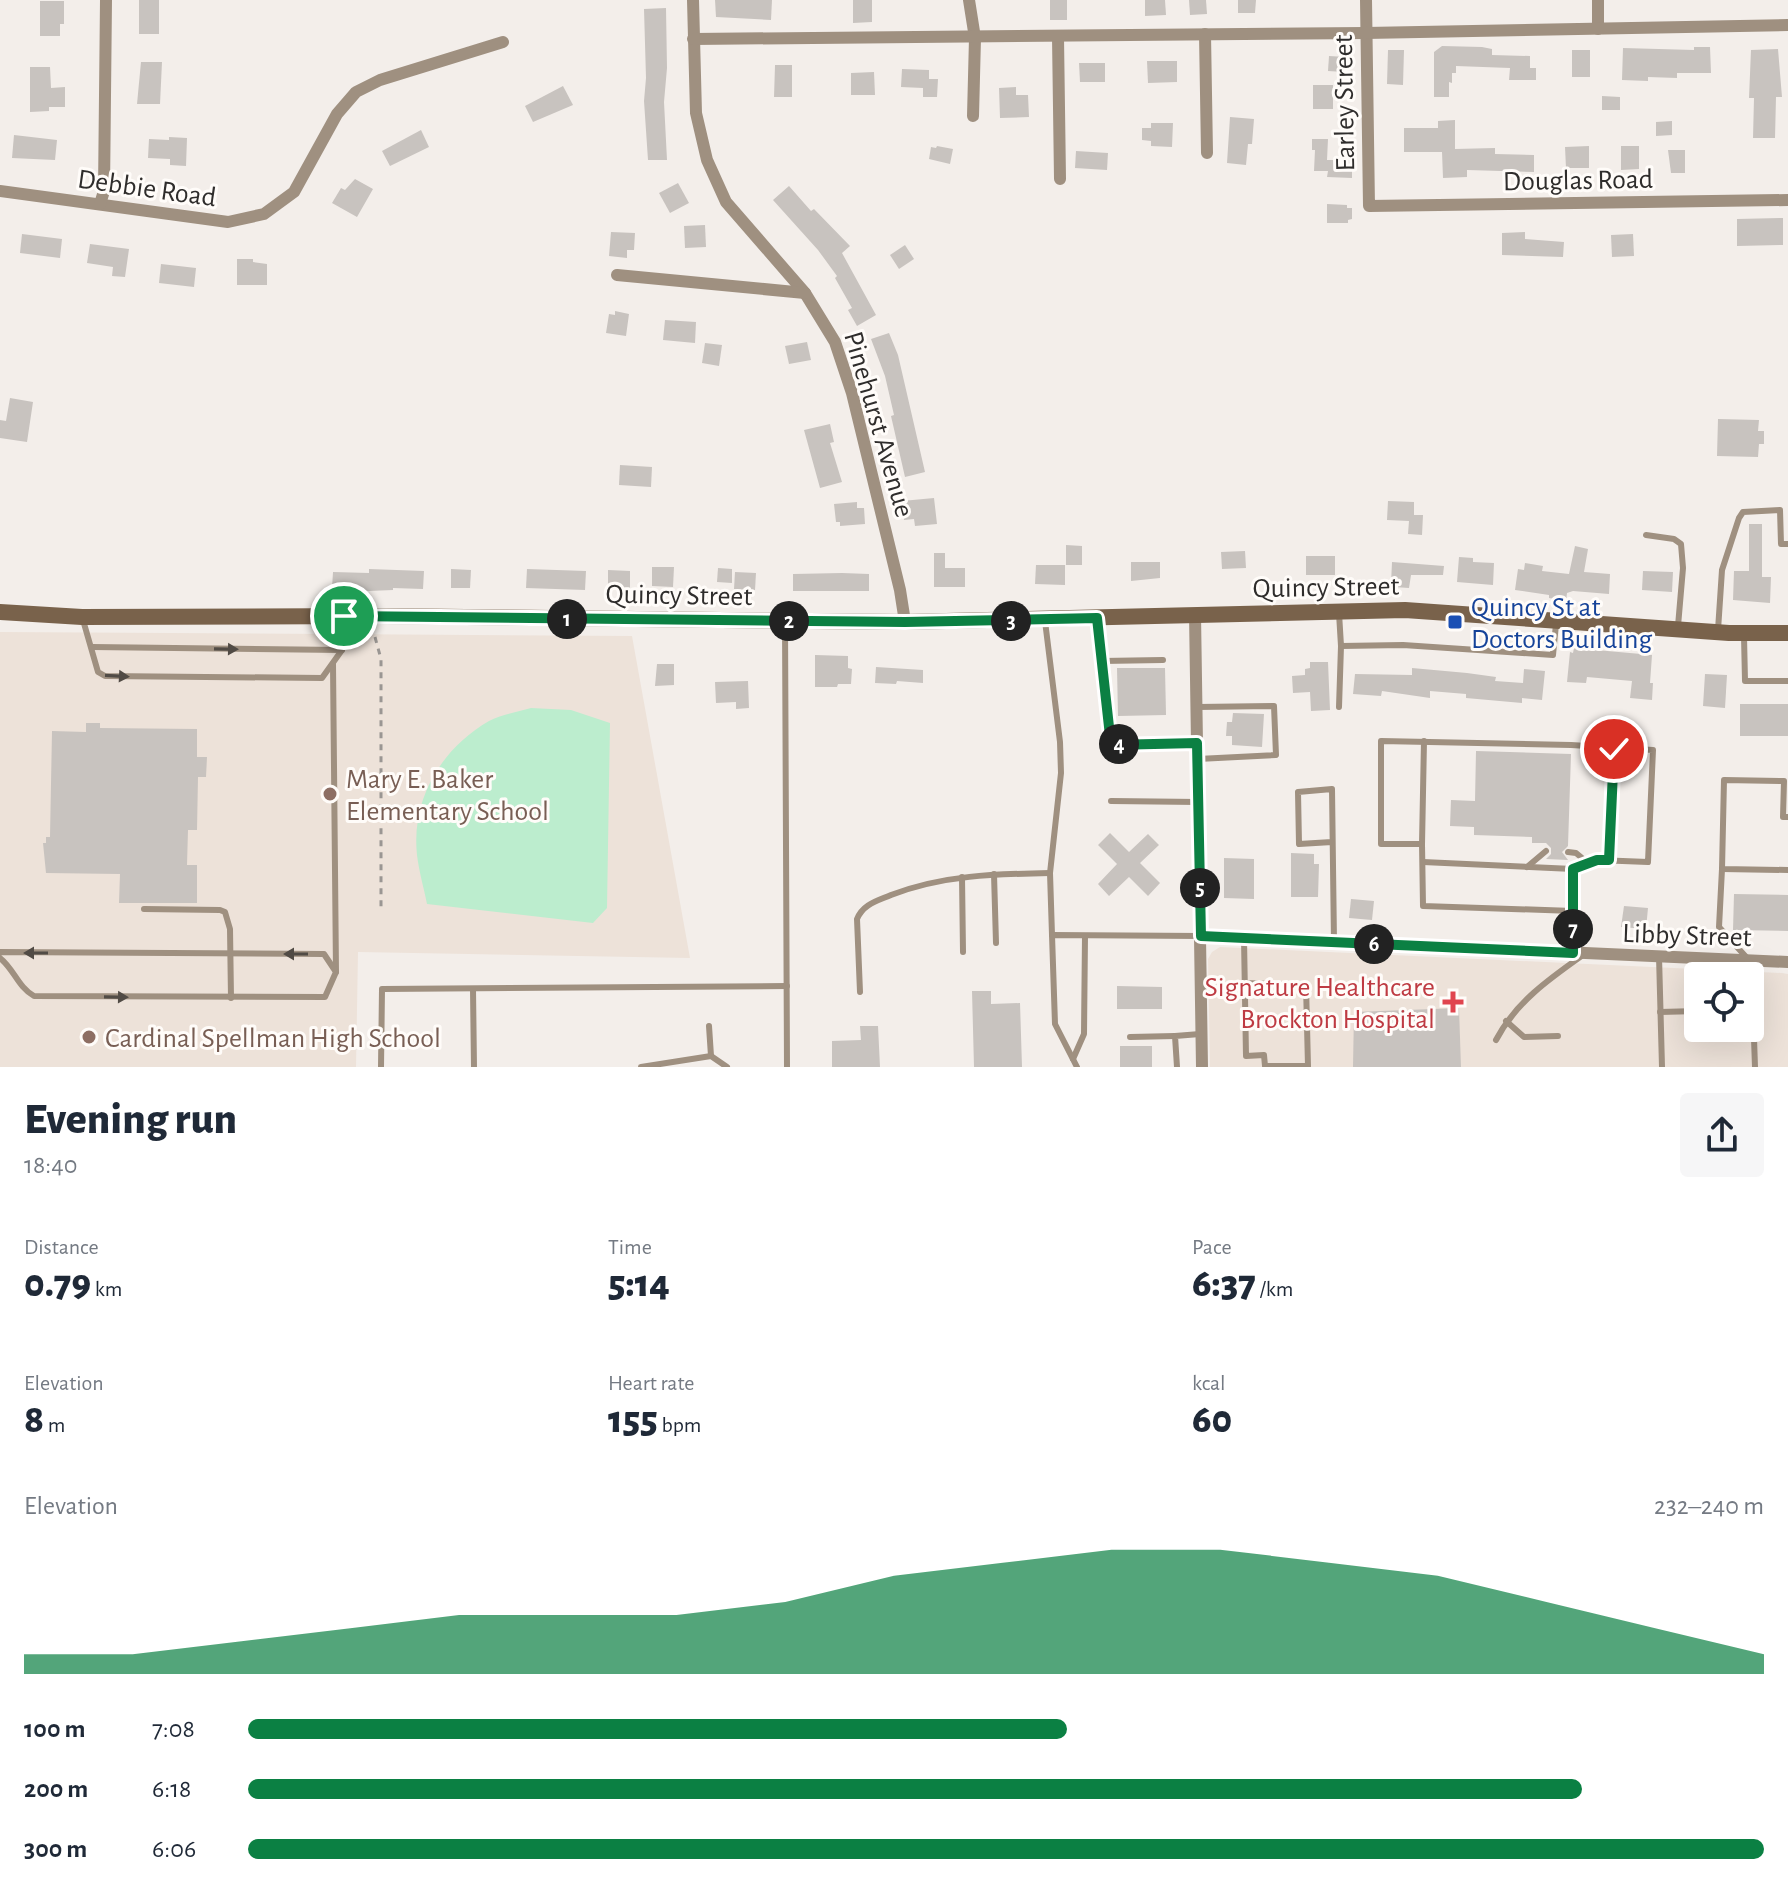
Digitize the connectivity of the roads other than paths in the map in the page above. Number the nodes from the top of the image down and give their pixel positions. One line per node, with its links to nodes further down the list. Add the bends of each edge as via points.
1 (106, 0): 19 (street)
2 (693, 0): 12 (street, Pinehurst Avenue)
3 (969, 0): 11 (street)
4 (1366, 0): 8 (street, Earley Street)
5 (1598, 0): 7 (street)
6 (1788, 25): 7 (street)
7 (1598, 29): 8 (street)
8 (1366, 33): 9 (street); 20 (street, Earley Street)
9 (1205, 34): 10 (street); 15 (street)
10 (1058, 37): 11 (street); 16 (street)
11 (975, 38): 12 (street); 14 (street)
12 (693, 39): 22 (street, Pinehurst Avenue, via 696,113 715,181 740,219)
13 (503, 42): 19 (street, Debbie Road, via 356,92 337,114 294,192 264,214 228,222)
14 (973, 116)
15 (1207, 153)
16 (1060, 179)
17 (0, 191): 19 (street, Debbie Road)
18 (1788, 200): 20 (street, Douglas Road)
19 (100, 204)
20 (1369, 206)
21 (617, 275): 22 (street)
22 (805, 293): 34 (street, Pinehurst Avenue, via 827,326 847,374)
23 (1646, 535): 35 (lane, via 1681,544)
24 (1788, 544): 36 (lane, via 1781,544 1780,510 1743,512 1722,570)
25 (1339, 611): 27 (main road, Quincy Street); 33 (main road, Quincy Street); 39 (lane)
26 (0, 612): 29 (main road, Quincy Street)
27 (1195, 614): 30 (main road, Quincy Street); 46 (street)
28 (344, 616): 29 (main road, Quincy Street); 32 (main road, Quincy Street); 41 (lane)
29 (82, 617): 40 (lane)
30 (1097, 618): 31 (main road, Quincy Street); 43 (lane)
31 (1045, 620): 34 (main road, Quincy Street); 66 (lane, via 1061,773)
32 (785, 621): 34 (main road, Quincy Street); 86 (lane)
33 (1557, 621): 35 (main road, Quincy Street); 39 (lane, via 1553,655)
34 (905, 622)
35 (1677, 630): 36 (main road, Quincy Street)
36 (1718, 632): 37 (main road, Quincy Street)
37 (1744, 633): 38 (main road, Quincy Street); 45 (lane, via 1745,681)
38 (1788, 633)
39 (1341, 646): 47 (lane)
40 (92, 647): 41 (lane, one-way to 41); 44 (lane, one-way to 44, via 98,672 105,676 322,678)
41 (342, 650): 44 (lane)
42 (1163, 660): 43 (lane)
43 (1102, 661): 49 (lane, via 1111,745)
44 (333, 663): 84 (lane)
45 (1788, 681)
46 (1197, 707): 49 (street); 51 (lane, via 1274,706 1276,755)
47 (1339, 707)
48 (1424, 741): 50 (lane); 56 (lane); 56 (lane, via 1381,741 1381,844)
49 (1197, 743): 51 (street)
50 (1614, 749): 59 (lane); 59 (lane, via 1653,750 1648,862)
51 (1198, 759): 53 (street)
52 (1111, 801): 53 (lane)
53 (1198, 802): 73 (street)
54 (1788, 817): 64 (lane, via 1783,817 1784,781 1724,780)
55 (1332, 842): 55 (lane, via 1332,789 1298,792 1299,844); 75 (lane)
56 (1422, 844): 60 (lane)
57 (1546, 851): 62 (lane)
58 (1568, 852): 61 (lane)
59 (1609, 860): 61 (lane)
60 (1423, 862): 62 (lane); 70 (lane, via 1423,906)
61 (1588, 863): 63 (lane)
62 (1527, 867): 63 (lane)
63 (1573, 869): 70 (lane)
64 (1722, 869): 65 (lane); 82 (lane, via 1719,927)
65 (1788, 870)
66 (1050, 873): 67 (lane); 71 (lane)
67 (994, 874): 68 (lane); 76 (lane)
68 (962, 877): 77 (lane); 88 (lane, via 911,888 860,911)
69 (144, 909): 79 (lane, via 220,910 229,918)
70 (1573, 911): 78 (lane)
71 (1052, 935): 72 (lane); 101 (lane, via 1055,1024)
72 (1085, 936): 73 (lane); 101 (lane, via 1084,1034)
73 (1201, 936): 74 (street, Libby Street); 94 (street)
74 (1244, 938): 75 (street, Libby Street); 85 (lane)
75 (1334, 942): 78 (street, Libby Street)
76 (996, 943)
77 (963, 952)
78 (1579, 953): 81 (street, Libby Street); 92 (lane)
79 (230, 954): 80 (lane, one-way to 80); 84 (lane, one-way to 79, via 324,954); 89 (lane)
80 (0, 955): 89 (lane, one-way to 89, via 34,996)
81 (1659, 956): 82 (street, Libby Street); 91 (lane)
82 (1749, 960): 83 (street, Libby Street)
83 (1788, 962)
84 (336, 972): 89 (lane, via 325,997)
85 (1245, 983): 85 (lane, via 1246,1056 1264,1055 1265,1066 1308,1066 1306,985)
86 (787, 986): 87 (lane); 106 (lane)
87 (473, 989): 102 (lane, via 382,989); 103 (lane)
88 (860, 992)
89 (231, 998)
90 (1684, 1011): 91 (lane)
91 (1660, 1012): 110 (lane)
92 (1506, 1021): 96 (lane, via 1524,1037); 98 (lane)
93 (709, 1026): 100 (lane)
94 (1202, 1034): 95 (lane); 109 (street)
95 (1175, 1036): 97 (lane); 108 (lane)
96 (1558, 1036)
97 (1130, 1037)
98 (1496, 1040)
99 (1754, 1042): 111 (lane)
100 (711, 1056): 104 (lane); 105 (lane)
101 (1073, 1059): 107 (lane)
102 (381, 1067)
103 (474, 1067)
104 (641, 1067)
105 (727, 1067)
106 (787, 1067)
107 (1077, 1067)
108 (1177, 1067)
109 (1202, 1067)
110 (1662, 1067)
111 (1755, 1067)

